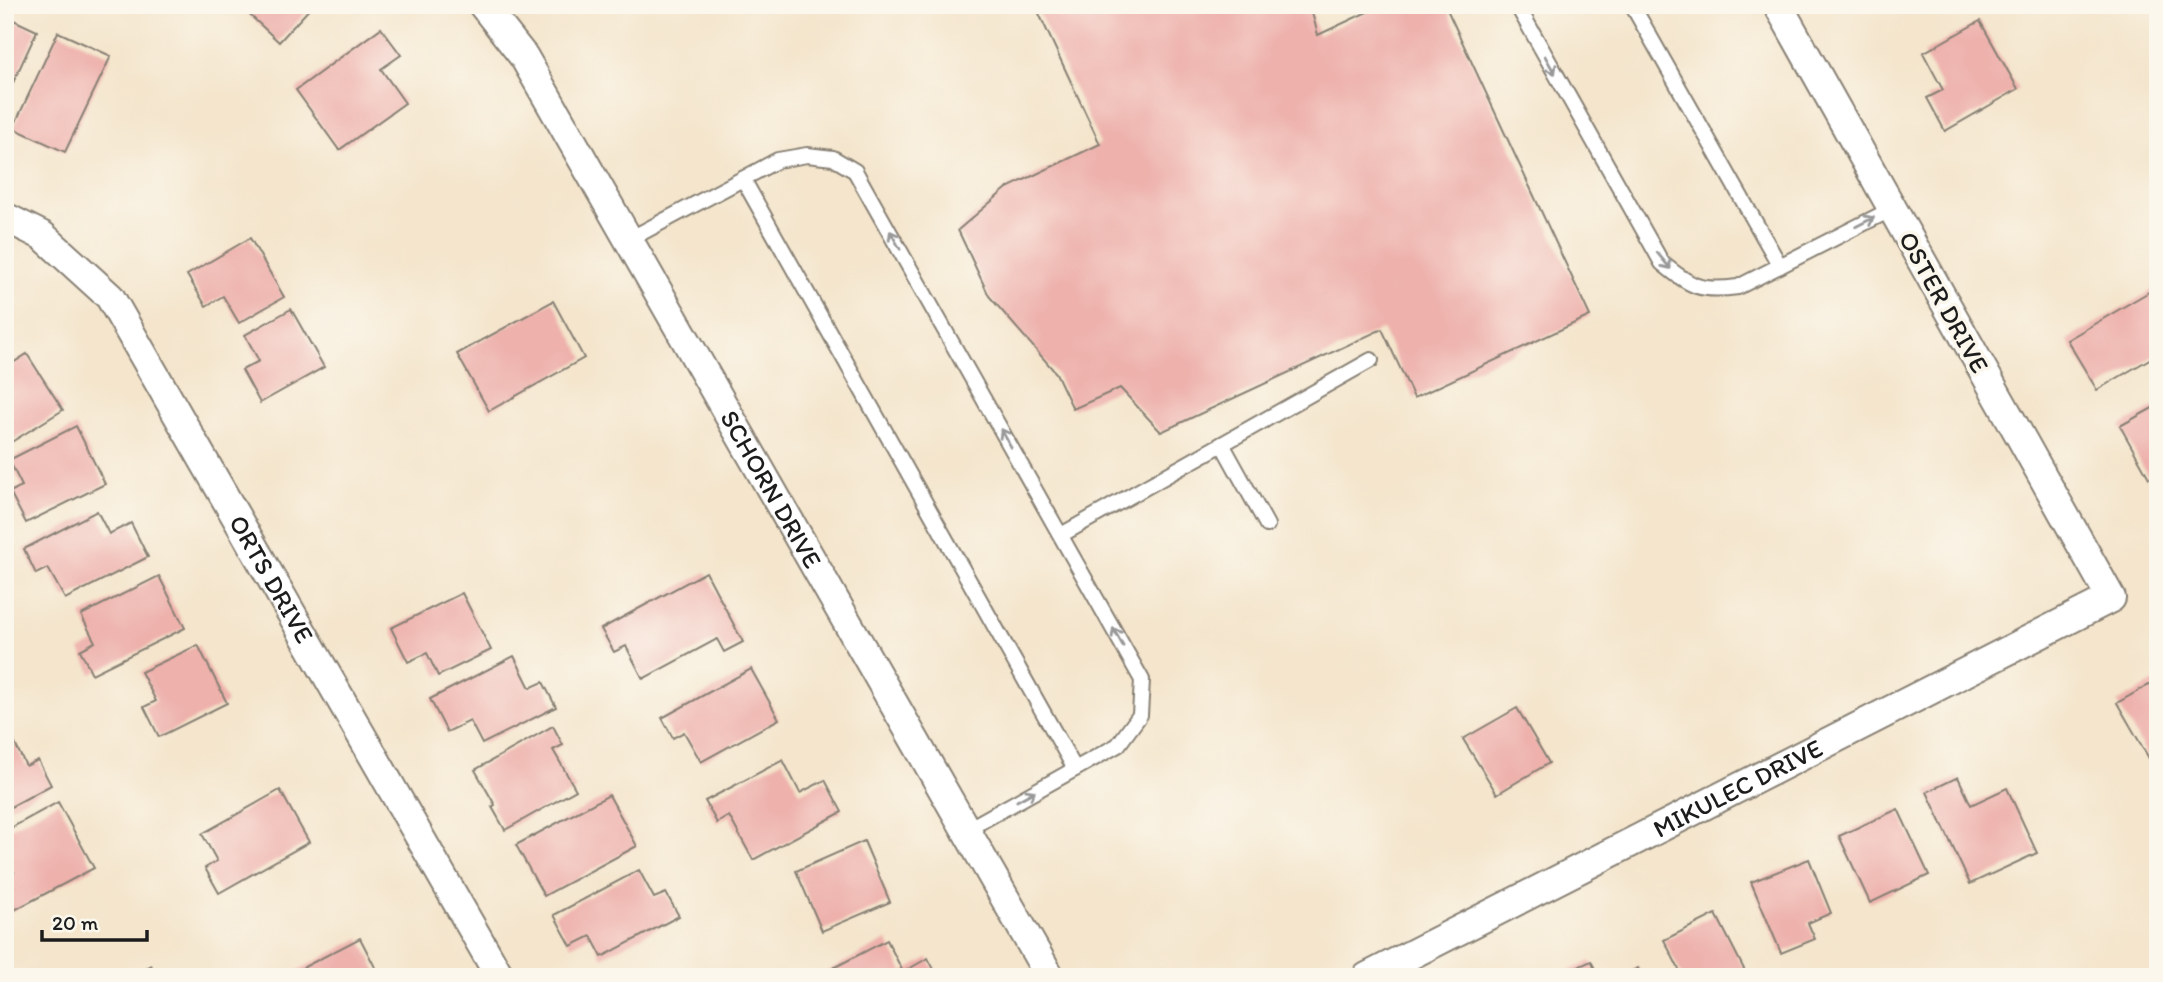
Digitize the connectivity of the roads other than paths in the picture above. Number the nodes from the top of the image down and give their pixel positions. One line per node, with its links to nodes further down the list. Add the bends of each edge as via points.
1 (482, 5): 8 (street, SCHORN DRIVE, via 524,57)
2 (1517, 5): 9 (lane, one-way to 9, via 1662,263 1685,282 1711,290 1738,287)
3 (1632, 5): 9 (lane)
4 (1777, 5): 6 (street, OSTER DRIVE)
5 (743, 179): 8 (lane); 13 (lane, one-way to 5, via 855,171 833,158 807,155 778,160); 15 (lane)
6 (1892, 209): 9 (lane, one-way to 6); 14 (street, OSTER DRIVE)
7 (5, 218): 17 (street, ORTS DRIVE, via 43,236 110,297)
8 (628, 240): 16 (street, SCHORN DRIVE)
9 (1780, 266)
10 (1371, 360): 11 (lane)
11 (1222, 444): 12 (lane); 13 (lane)
12 (1267, 525)
13 (1061, 535): 15 (lane, one-way to 13, via 1118,745 1140,715 1142,680)
14 (2111, 598): 19 (street, MIKULEC DRIVE)
15 (1075, 769): 16 (lane, one-way to 15)
16 (966, 830): 18 (street, SCHORN DRIVE)
17 (500, 977)
18 (1050, 977)
19 (1367, 977)

